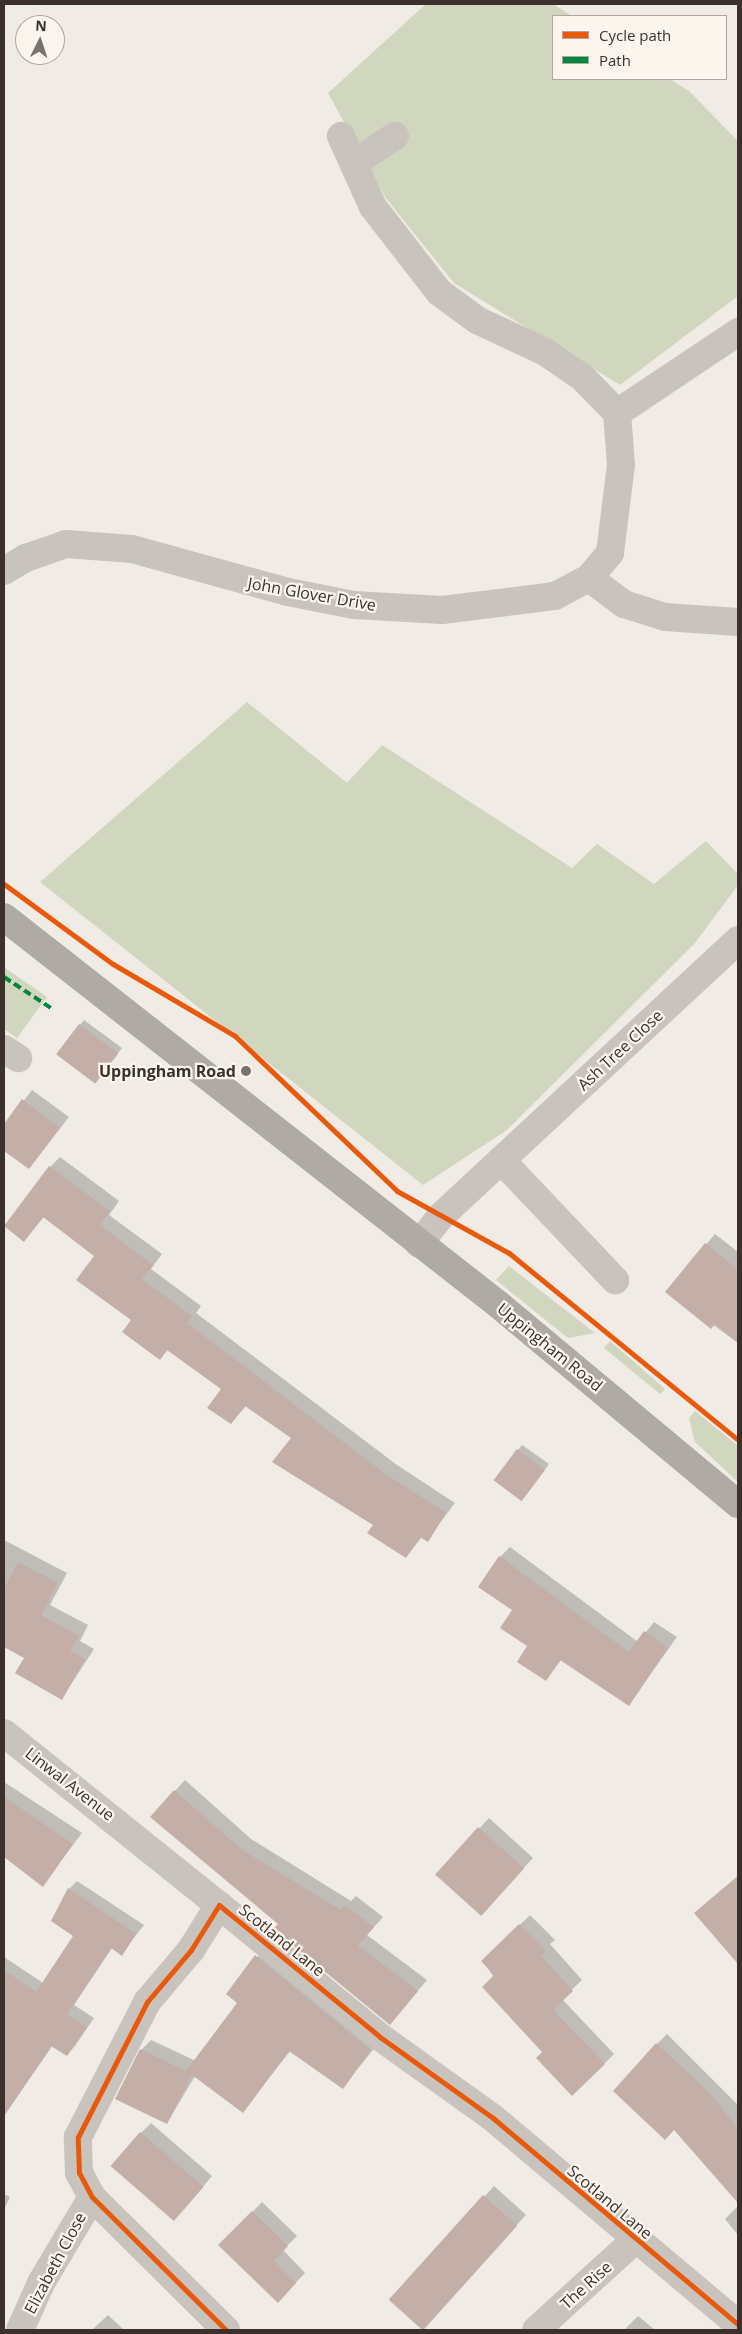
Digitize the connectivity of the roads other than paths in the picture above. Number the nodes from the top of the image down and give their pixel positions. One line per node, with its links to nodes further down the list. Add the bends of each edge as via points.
1 (341, 136): 3 (street)
2 (394, 136): 3 (street)
3 (354, 163): 5 (street, via 373,207 439,292 477,320 545,352 583,378)
4 (738, 332): 5 (street)
5 (617, 413): 7 (street, John Glover Drive, via 621,465 610,552)
6 (4, 571): 7 (street, John Glover Drive, via 26,558 66,544 132,548 288,592 354,604 442,610 554,596)
7 (589, 578): 8 (street, via 624,604 666,618)
8 (738, 622)
9 (4, 917): 12 (highway, Uppingham Road)
10 (738, 940): 11 (street, Ash Tree Close)
11 (502, 1160): 12 (street, Ash Tree Close, via 440,1217); 13 (street)
12 (419, 1244): 14 (highway, Uppingham Road, via 499,1305)
13 (615, 1280)
14 (738, 1504)
15 (4, 1733): 16 (street, Linwal Avenue)
16 (135, 1835): 17 (street, Scotland Lane)
17 (219, 1905): 18 (street, Scotland Lane, via 191,1950 147,2002 92,2102 78,2137 79,2172); 19 (street, Scotland Lane, via 380,2037 493,2118)
18 (92, 2197): 21 (street, Elizabeth Close, via 41,2283); 22 (street, Scotland Lane)
19 (635, 2240): 20 (street, Scotland Lane); 23 (street, The Rise)
20 (738, 2324)
21 (20, 2330)
22 (226, 2330)
23 (536, 2330)

